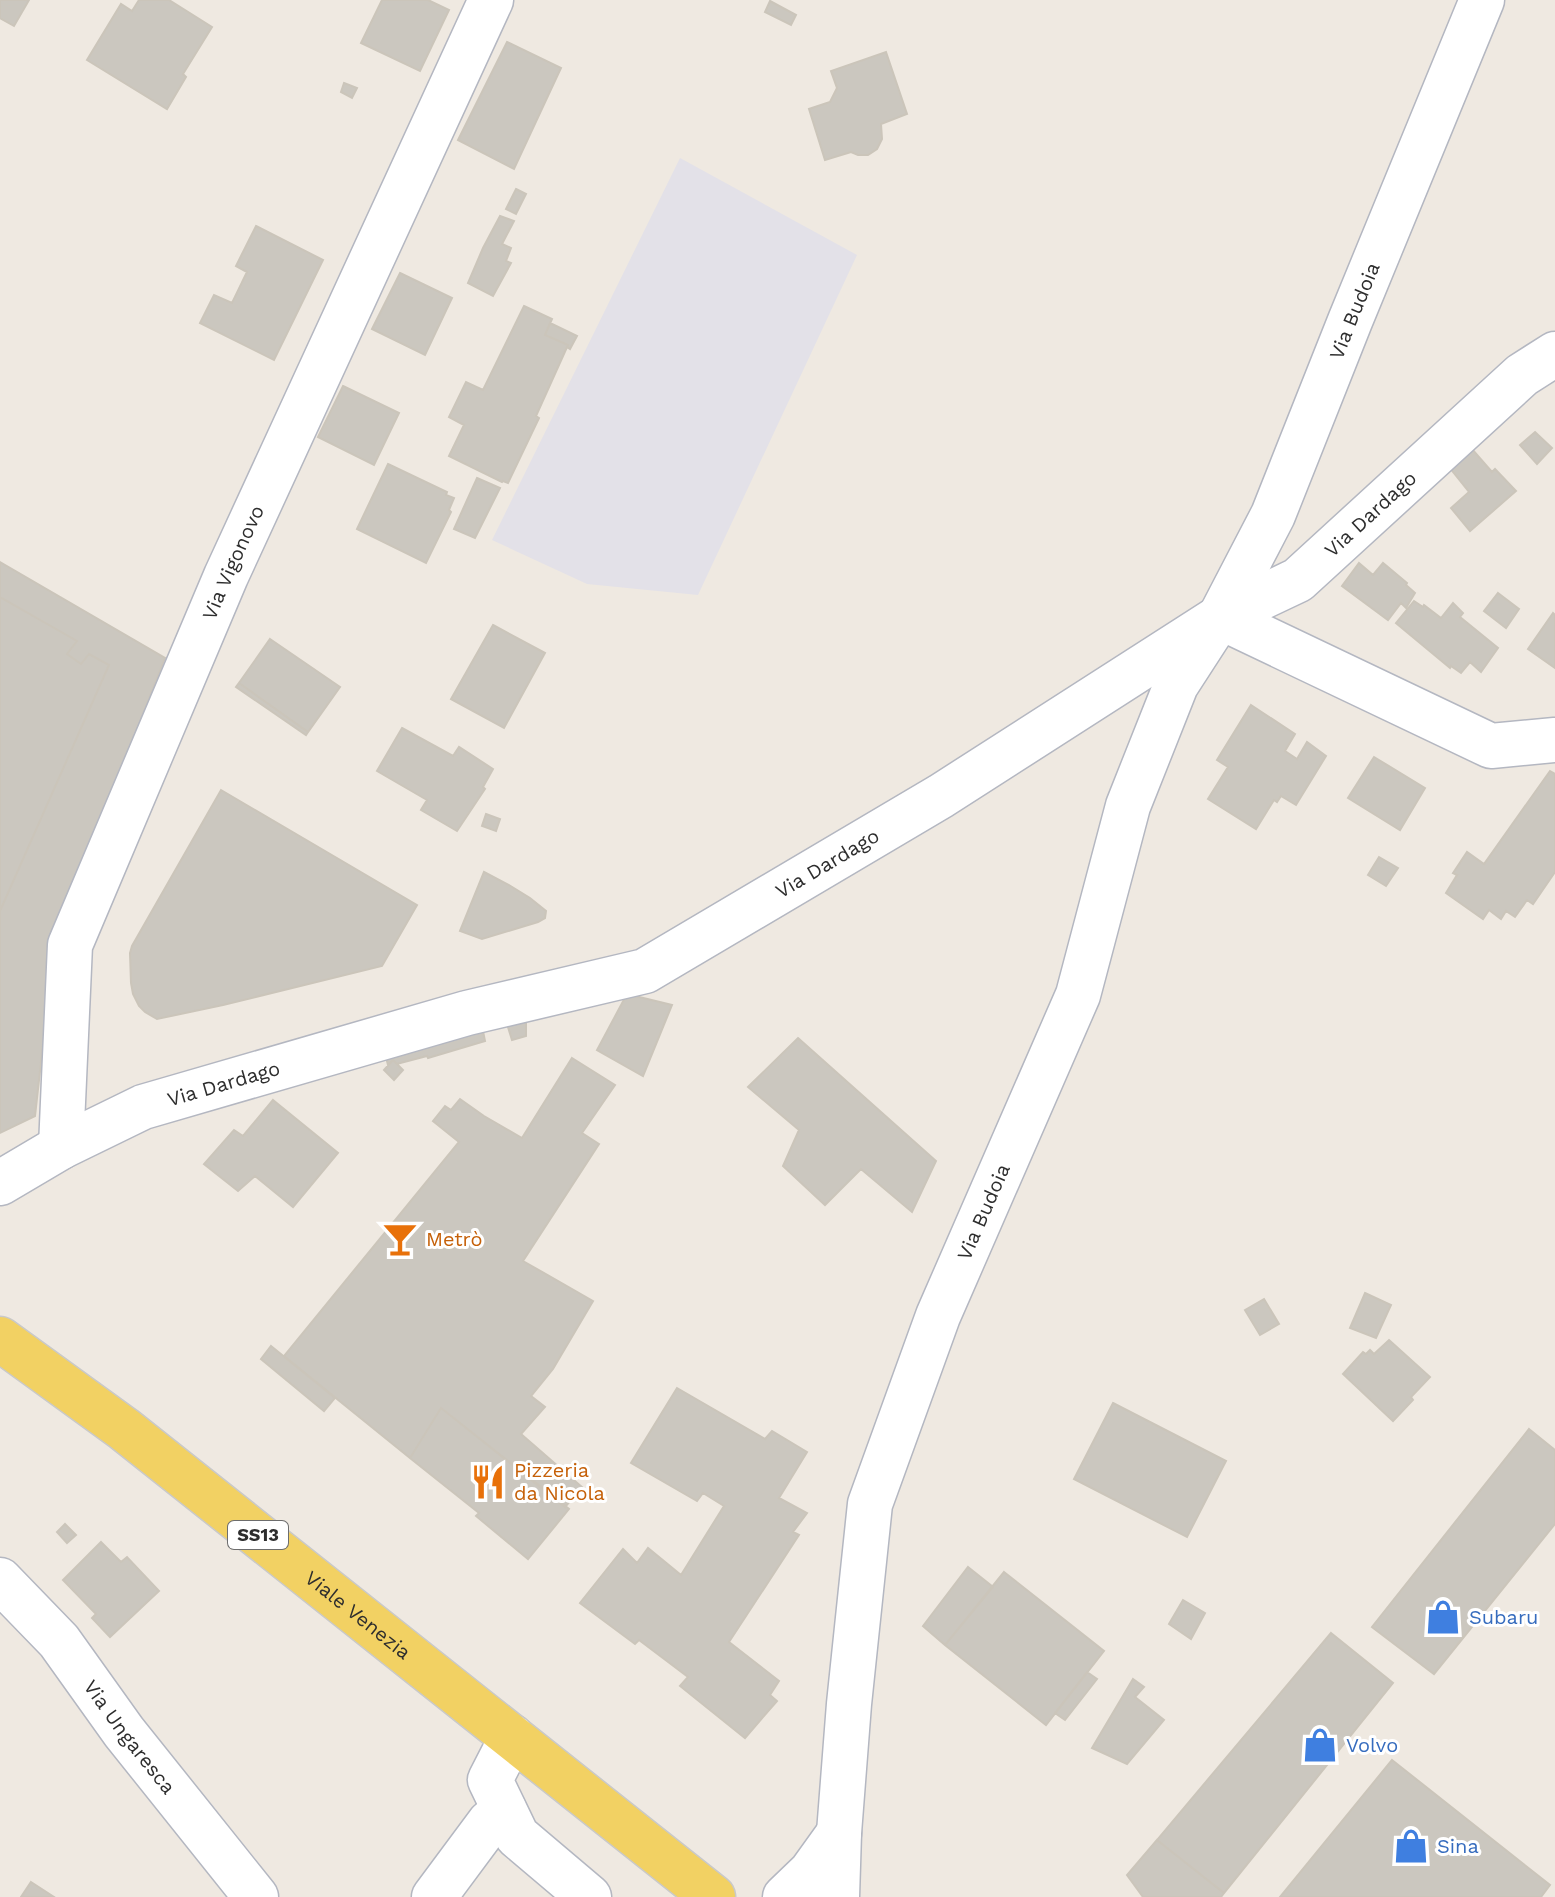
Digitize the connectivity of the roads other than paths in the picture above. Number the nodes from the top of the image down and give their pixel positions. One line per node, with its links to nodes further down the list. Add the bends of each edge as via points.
1 (491, 0): 6 (street, Via Vigonovo, via 226,576 70,945)
2 (1482, 0): 4 (street, Via Budoia, via 1273,515)
3 (1555, 354): 4 (street, Via Dardago, via 1522,375 1298,580)
4 (1220, 617): 5 (street, via 1491,746); 6 (street, Via Dardago, via 941,796 645,971 467,1013 143,1107); 12 (street, Via Budoia, via 1176,685 1128,806 1078,995 938,1316 870,1504)
5 (1555, 740)
6 (61, 1147): 7 (street, Via Dardago)
7 (0, 1183)
8 (0, 1339): 10 (main road, Viale Venezia / SS13, via 124,1429)
9 (0, 1580): 14 (street, Via Ungaresca, via 59,1641)
10 (512, 1737): 11 (street, via 490,1780); 13 (main road, Viale Venezia / SS13)
11 (504, 1810): 15 (street); 16 (street, via 517,1836)
12 (839, 1833): 17 (street); 18 (street, Via Budoia)
13 (700, 1894)
14 (256, 1897)
15 (434, 1897)
16 (589, 1897)
17 (785, 1897)
18 (837, 1897)

